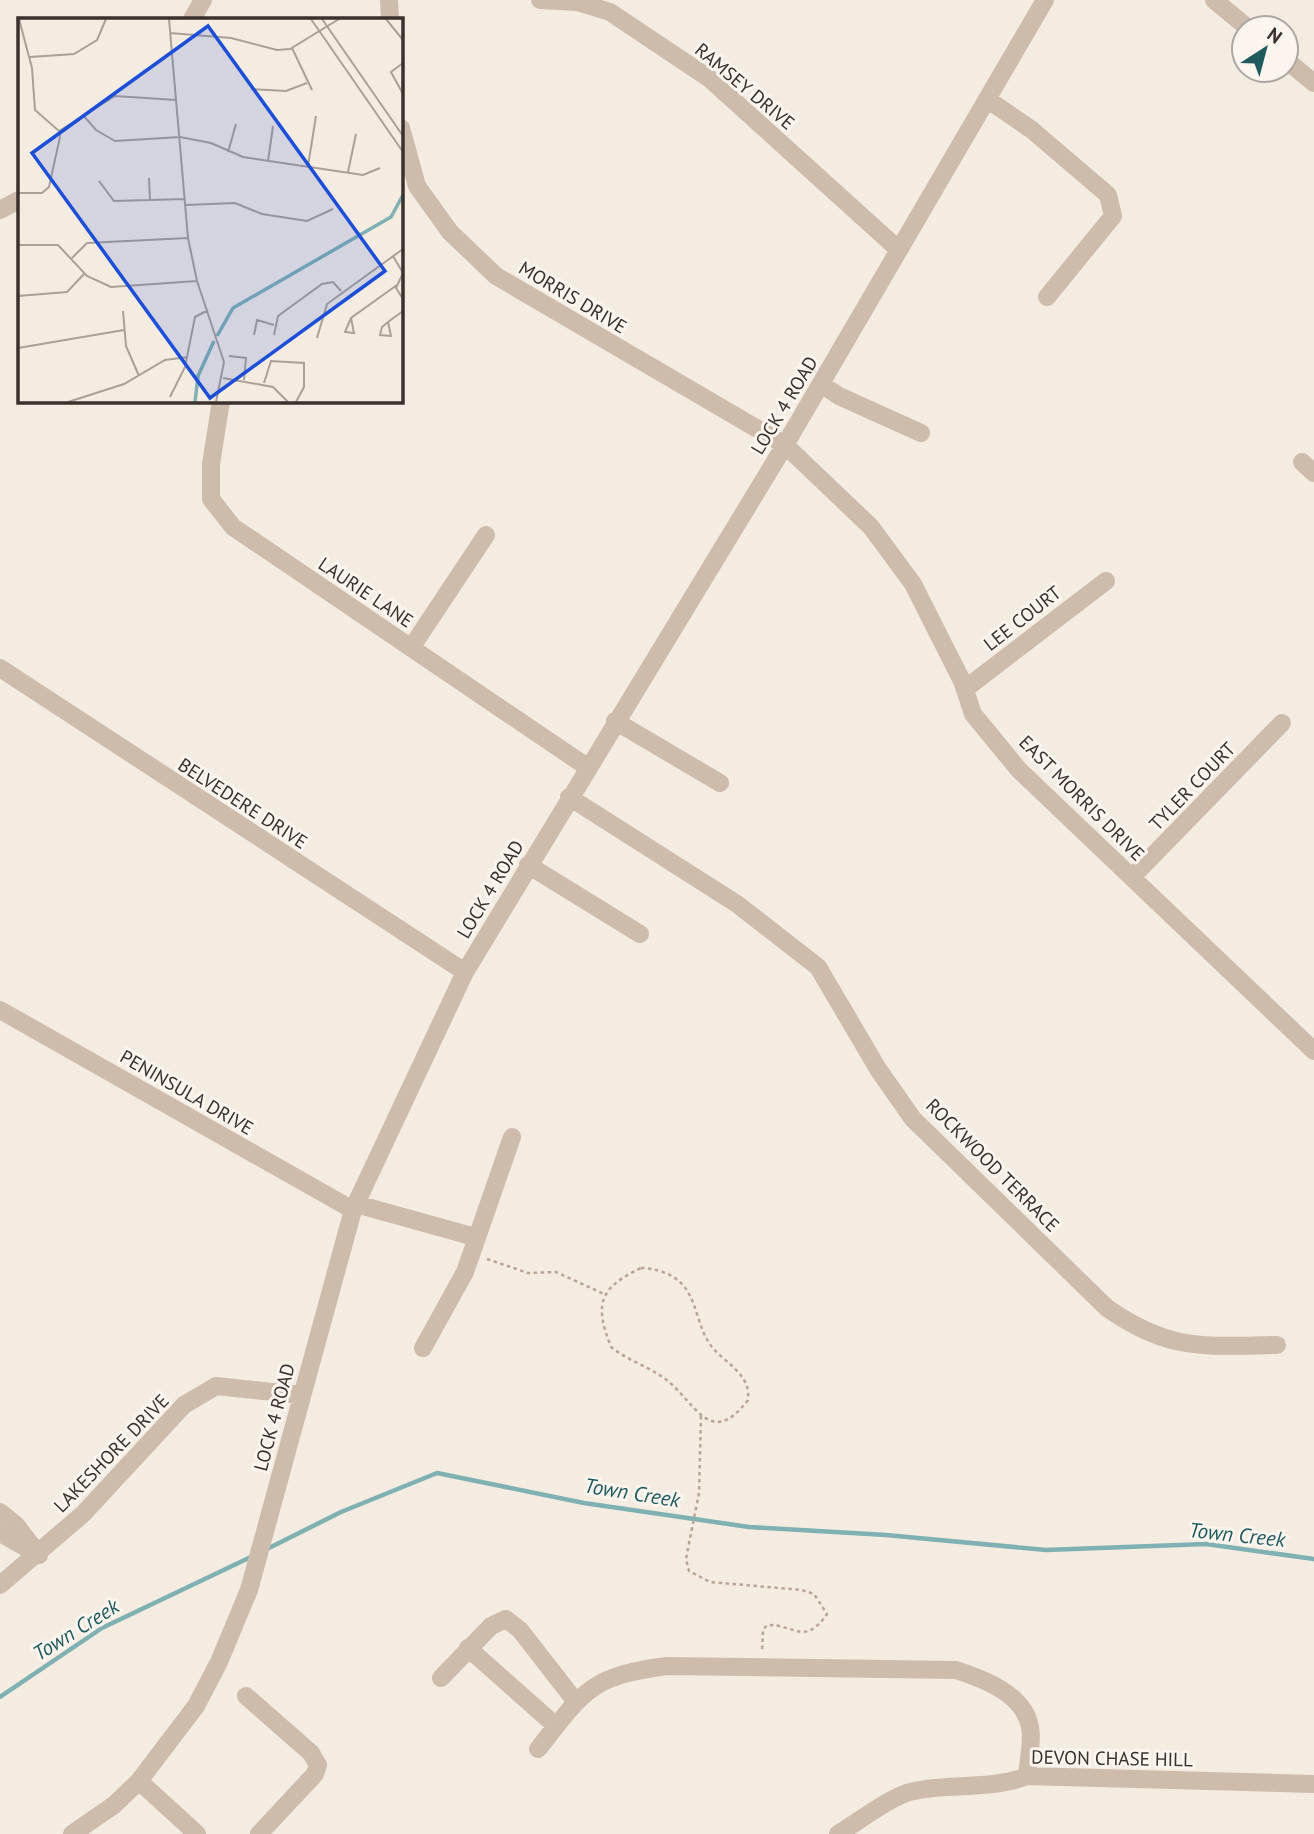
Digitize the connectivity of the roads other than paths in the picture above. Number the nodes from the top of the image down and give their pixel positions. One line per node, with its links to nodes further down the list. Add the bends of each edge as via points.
1 (203, 0): 7 (street)
2 (389, 0): 8 (street)
3 (540, 0): 15 (street, RAMSEY DRIVE, via 578,2 610,12 710,79)
4 (1045, 0): 11 (street, LOCK 4 ROAD)
5 (1214, 0): 6 (street)
6 (1231, 14)
7 (193, 18)
8 (390, 18)
9 (1300, 72): 10 (street)
10 (1314, 83)
11 (987, 99): 15 (street, LOCK 4 ROAD); 16 (street, via 1032,130 1108,195 1113,216)
12 (402, 132): 20 (street, MORRIS DRIVE, via 417,186 450,232 496,276)
13 (18, 200): 14 (street)
14 (0, 209)
15 (899, 250): 17 (street, LOCK 4 ROAD)
16 (1047, 297)
17 (821, 384): 19 (street); 20 (street, LOCK 4 ROAD)
18 (221, 402): 23 (street, LAURIE LANE, via 211,464 211,499 233,527)
19 (921, 433)
20 (785, 445): 25 (street, EAST MORRIS DRIVE, via 871,527 913,584); 26 (street, LOCK 4 ROAD)
21 (486, 535): 23 (street)
22 (1106, 580): 25 (street, LEE COURT)
23 (411, 648): 28 (street, LAURIE LANE)
24 (0, 668): 34 (street, BELVEDERE DRIVE)
25 (965, 689): 32 (street, EAST MORRIS DRIVE, via 974,714 1019,770)
26 (615, 721): 28 (street, LOCK 4 ROAD); 29 (street)
27 (1282, 723): 32 (street, TYLER COURT)
28 (587, 767): 30 (street, LOCK 4 ROAD)
29 (720, 783)
30 (569, 797): 31 (street, LOCK 4 ROAD); 40 (street, ROCKWOOD TERRACE, via 737,904 818,967 913,1119 1107,1308 1163,1339 1199,1346)
31 (528, 865): 33 (street); 34 (street, LOCK 4 ROAD)
32 (1132, 877): 36 (street, EAST MORRIS DRIVE)
33 (640, 934)
34 (465, 972): 38 (street, LOCK 4 ROAD)
35 (0, 1010): 38 (street, PENINSULA DRIVE)
36 (1312, 1045)
37 (512, 1137): 39 (street)
38 (354, 1207): 39 (street, PENINSULA DRIVE); 42 (street, LOCK 4 ROAD)
39 (472, 1245): 41 (street, via 465,1272)
40 (1277, 1345)
41 (423, 1348)
42 (301, 1395): 45 (street, LAKESHORE DRIVE, via 216,1386 184,1405); 54 (street, LOCK 4 ROAD, via 234,1629 196,1706)
43 (0, 1512): 45 (street)
44 (0, 1533): 45 (street)
45 (39, 1555): 46 (street, LAKESHORE DRIVE)
46 (0, 1585)
47 (468, 1648): 48 (street); 50 (street, via 491,1626 506,1619 520,1630); 51 (street)
48 (441, 1678)
49 (246, 1696): 58 (street, via 311,1753 318,1765 315,1774)
50 (576, 1702): 51 (street); 53 (street, via 597,1683 627,1671 667,1666 956,1670 992,1681 1017,1704 1031,1727)
51 (556, 1726): 52 (street)
52 (538, 1749)
53 (1027, 1776): 55 (street, DEVON CHASE HILL); 59 (street, DEVON CHASE HILL, via 995,1784 911,1791)
54 (139, 1781): 56 (street, LOCK 4 ROAD); 57 (street)
55 (1314, 1784)
56 (72, 1834)
57 (197, 1834)
58 (259, 1834)
59 (838, 1834)

